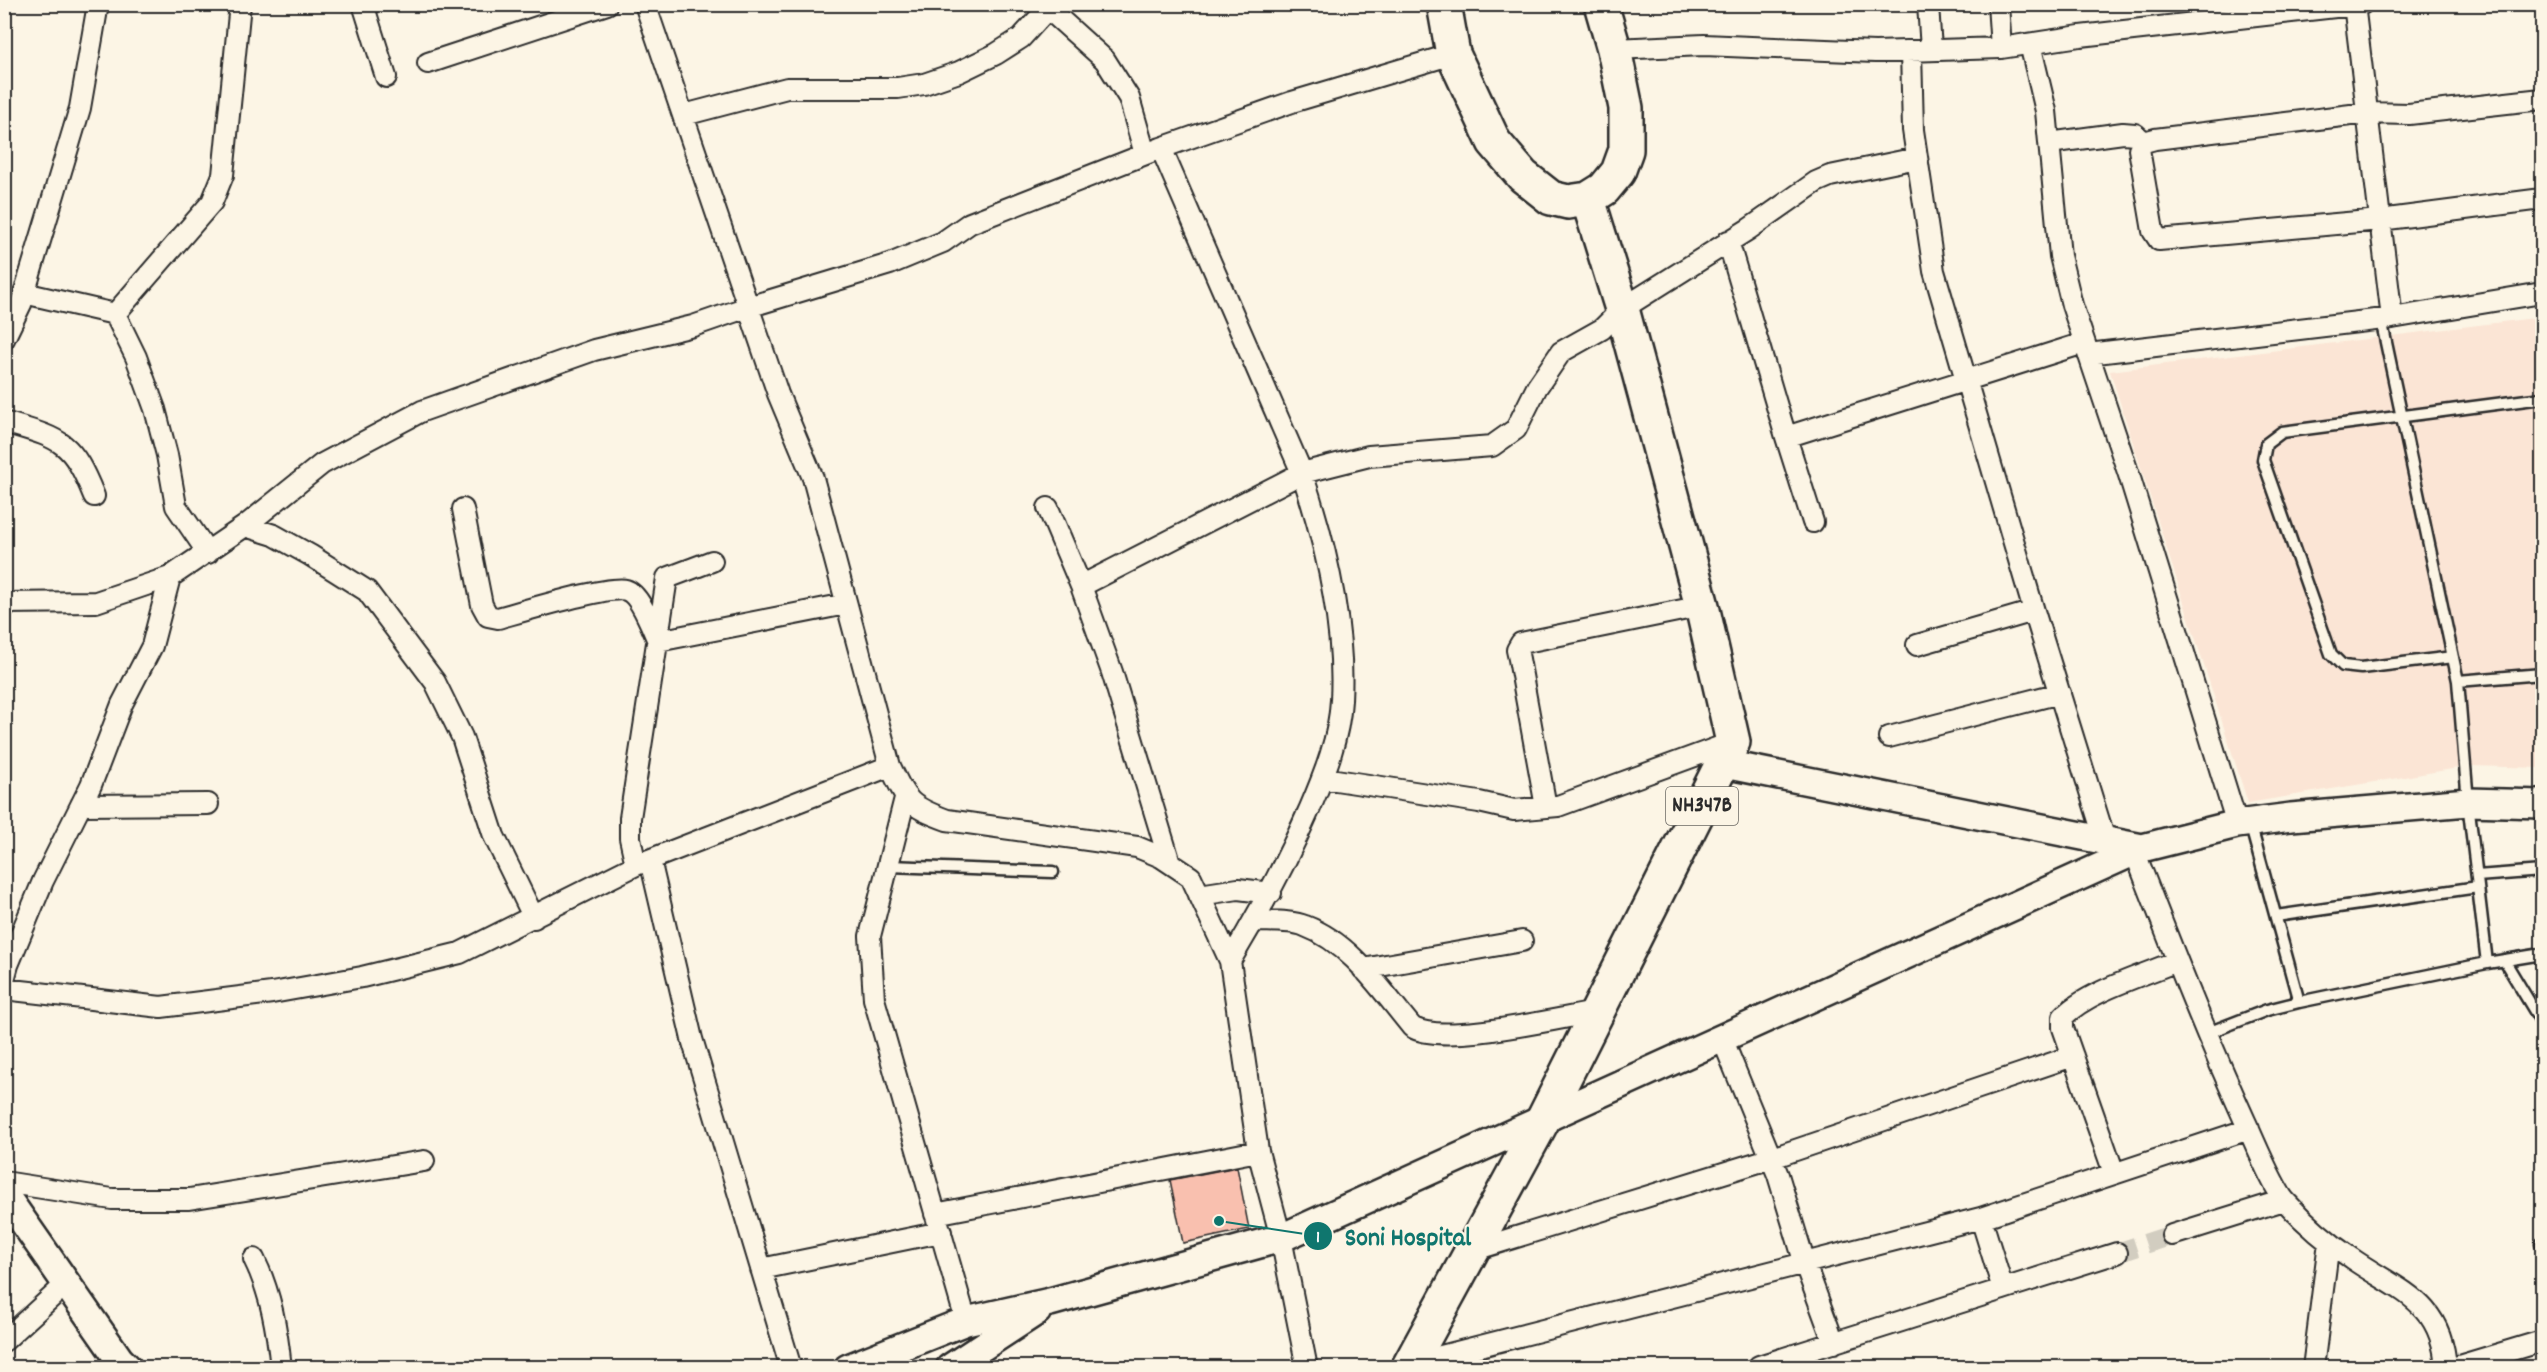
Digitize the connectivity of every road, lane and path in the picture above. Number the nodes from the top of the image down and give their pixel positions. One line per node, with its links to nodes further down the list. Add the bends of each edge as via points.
1 (98, 4): 32 (street, via 80,108)
2 (240, 4): 36 (street, via 223,176 212,202)
3 (363, 4): 20 (street)
4 (607, 4): 19 (street)
5 (645, 4): 23 (street)
6 (1444, 4): 18 (highway)
7 (1601, 4): 15 (highway)
8 (1928, 4): 16 (street)
9 (1998, 4): 14 (street)
10 (2362, 4): 11 (street)
11 (2354, 5): 13 (street); 22 (street)
12 (1048, 6): 23 (street, via 1021,38 996,54 924,84 898,88 787,88); 26 (street, via 1105,60 1129,98)
13 (2030, 44): 14 (street); 25 (street, via 2046,111)
14 (2001, 48): 16 (street)
15 (1614, 49): 17 (street, via 1704,45); 28 (highway, via 1626,108 1626,150 1618,172 1604,189)
16 (1931, 50): 17 (street)
17 (1911, 51): 27 (street)
18 (1453, 54): 26 (street, via 1292,102); 28 (highway, via 1494,142 1523,176 1551,198 1568,202)
19 (428, 63)
20 (386, 77)
21 (2542, 99): 22 (street, via 2409,114)
22 (2367, 113): 24 (street); 30 (street)
23 (684, 115): 34 (street)
24 (2144, 142): 25 (street, via 2135,134 2123,133); 30 (street, via 2139,149 2153,231 2160,240)
25 (2049, 143): 39 (street, via 2060,256)
26 (1153, 151): 34 (street, via 970,223 943,242 890,264); 45 (street)
27 (1917, 158): 31 (street, via 1816,182); 40 (street, via 1935,271)
28 (1588, 199): 35 (highway)
29 (2542, 199): 30 (street)
30 (2380, 220): 37 (street)
31 (1728, 241): 35 (street); 44 (street)
32 (24, 293): 36 (street); 38 (street)
33 (2542, 293): 37 (street)
34 (748, 307): 50 (street, via 693,326 594,350 422,411 322,464); 56 (street, via 813,478)
35 (1622, 309): 45 (street, via 1602,329 1561,352 1537,387 1516,429 1492,446 1369,456); 57 (highway)
36 (115, 314): 51 (street, via 155,410 176,507)
37 (2386, 318): 39 (street); 42 (lane)
38 (4, 339)
39 (2086, 349): 40 (street); 75 (street)
40 (1966, 379): 44 (street); 58 (street)
41 (2542, 399): 42 (lane)
42 (2402, 416): 61 (lane); 61 (lane, via 2282,432 2266,444 2263,460 2331,654 2343,666 2361,668)
43 (4, 422): 46 (street, via 50,436 71,450)
44 (1785, 437): 49 (street)
45 (1302, 472): 54 (street); 68 (street, via 1319,525 1340,650 1341,700)
46 (94, 496)
47 (1048, 508): 54 (street)
48 (463, 509): 59 (street, via 482,605 488,616 498,618 605,590 626,590 637,598)
49 (1813, 522)
50 (245, 526): 51 (street); 87 (street, via 274,535 367,591 435,682 462,737 494,836)
51 (208, 553): 53 (street)
52 (712, 561): 59 (street, via 667,578)
53 (170, 578): 55 (street, via 96,602); 73 (street, via 152,646 122,704)
54 (1081, 586): 79 (street, via 1112,672)
55 (4, 603)
56 (846, 604): 59 (street); 67 (street)
57 (1702, 606): 66 (highway); 74 (street, via 1521,643 1518,659)
58 (2034, 611): 60 (street); 64 (street)
59 (658, 641): 78 (street, via 630,818 630,838)
60 (1917, 645)
61 (2453, 657): 63 (lane)
62 (2542, 674): 63 (lane)
63 (2458, 681): 70 (lane)
64 (2060, 693): 65 (street); 76 (street)
65 (1889, 737)
66 (1729, 753): 74 (street); 76 (main road); 99 (highway, NH347B)
67 (890, 766): 69 (street); 78 (street)
68 (1323, 778): 74 (street, via 1514,810); 84 (street)
69 (905, 798): 79 (street, via 925,812 947,820 1137,847); 80 (street)
70 (2468, 802): 72 (main road); 75 (main road); 83 (lane)
71 (208, 804): 73 (street)
72 (2542, 804)
73 (81, 806): 96 (street, via 43,880)
74 (1545, 807)
75 (2243, 823): 77 (main road); 86 (lane)
76 (2105, 840): 77 (main road)
77 (2138, 850): 93 (street); 102 (main road)
78 (643, 862): 87 (street); 122 (street)
79 (1170, 863): 85 (street, via 1191,877)
80 (889, 866): 82 (lane); 114 (street, via 870,936 874,999)
81 (2542, 870): 83 (lane)
82 (1053, 872)
83 (2477, 881): 86 (lane); 94 (lane)
84 (1271, 893): 85 (street, via 1238,889); 88 (street)
85 (1199, 895): 92 (street)
86 (2276, 916): 98 (lane)
87 (534, 918): 97 (street, via 460,953 362,977 272,993 161,1007)
88 (1254, 921): 92 (street); 95 (street, via 1303,925 1334,941)
89 (1522, 941): 95 (street)
90 (2542, 954): 91 (lane)
91 (2504, 960): 94 (lane); 100 (lane)
92 (1230, 961): 106 (street)
93 (2177, 962): 101 (street); 103 (street, via 2072,1007 2063,1017 2063,1028)
94 (2487, 963): 98 (lane)
95 (1363, 969): 99 (street, via 1419,1032 1471,1033)
96 (4, 980)
97 (4, 989)
98 (2299, 1002): 101 (lane)
99 (1596, 1012): 104 (highway, NH347B)
100 (2542, 1023)
101 (2205, 1034): 105 (street)
102 (1722, 1038): 104 (main road); 107 (street)
103 (2073, 1056): 107 (street); 109 (street)
104 (1544, 1118): 116 (main road); 118 (highway, NH347B)
105 (2249, 1129): 109 (street); 112 (street)
106 (1258, 1151): 114 (street); 116 (street)
107 (1772, 1158): 118 (street); 121 (street)
108 (424, 1161): 110 (street, via 189,1199 112,1199)
109 (2114, 1173): 113 (street)
110 (4, 1182)
111 (4, 1194): 123 (main road)
112 (2284, 1200): 115 (street); 117 (street)
113 (1981, 1218): 121 (street); 124 (street)
114 (938, 1223): 122 (street); 126 (street)
115 (2172, 1235)
116 (1281, 1238): 125 (main road); 137 (street)
117 (2329, 1242): 138 (street); 139 (street, via 2410,1294 2425,1309 2445,1346)
118 (1471, 1251): 130 (highway, NH347B)
119 (2117, 1252): 124 (street)
120 (254, 1259): 133 (street, via 274,1315)
121 (1805, 1264): 129 (street); 130 (street)
122 (761, 1269): 134 (street)
123 (66, 1284): 127 (street); 132 (main road)
124 (2003, 1289): 129 (street)
125 (1050, 1302): 126 (main road); 136 (main road)
126 (966, 1321): 135 (main road)
127 (4, 1341)
128 (2542, 1341): 140 (street)
129 (1834, 1343): 131 (street)
130 (1409, 1366)
131 (1759, 1366)
132 (128, 1368)
133 (281, 1368)
134 (791, 1368)
135 (848, 1368)
136 (950, 1368)
137 (1307, 1368)
138 (2313, 1368)
139 (2446, 1368)
140 (2452, 1368)

